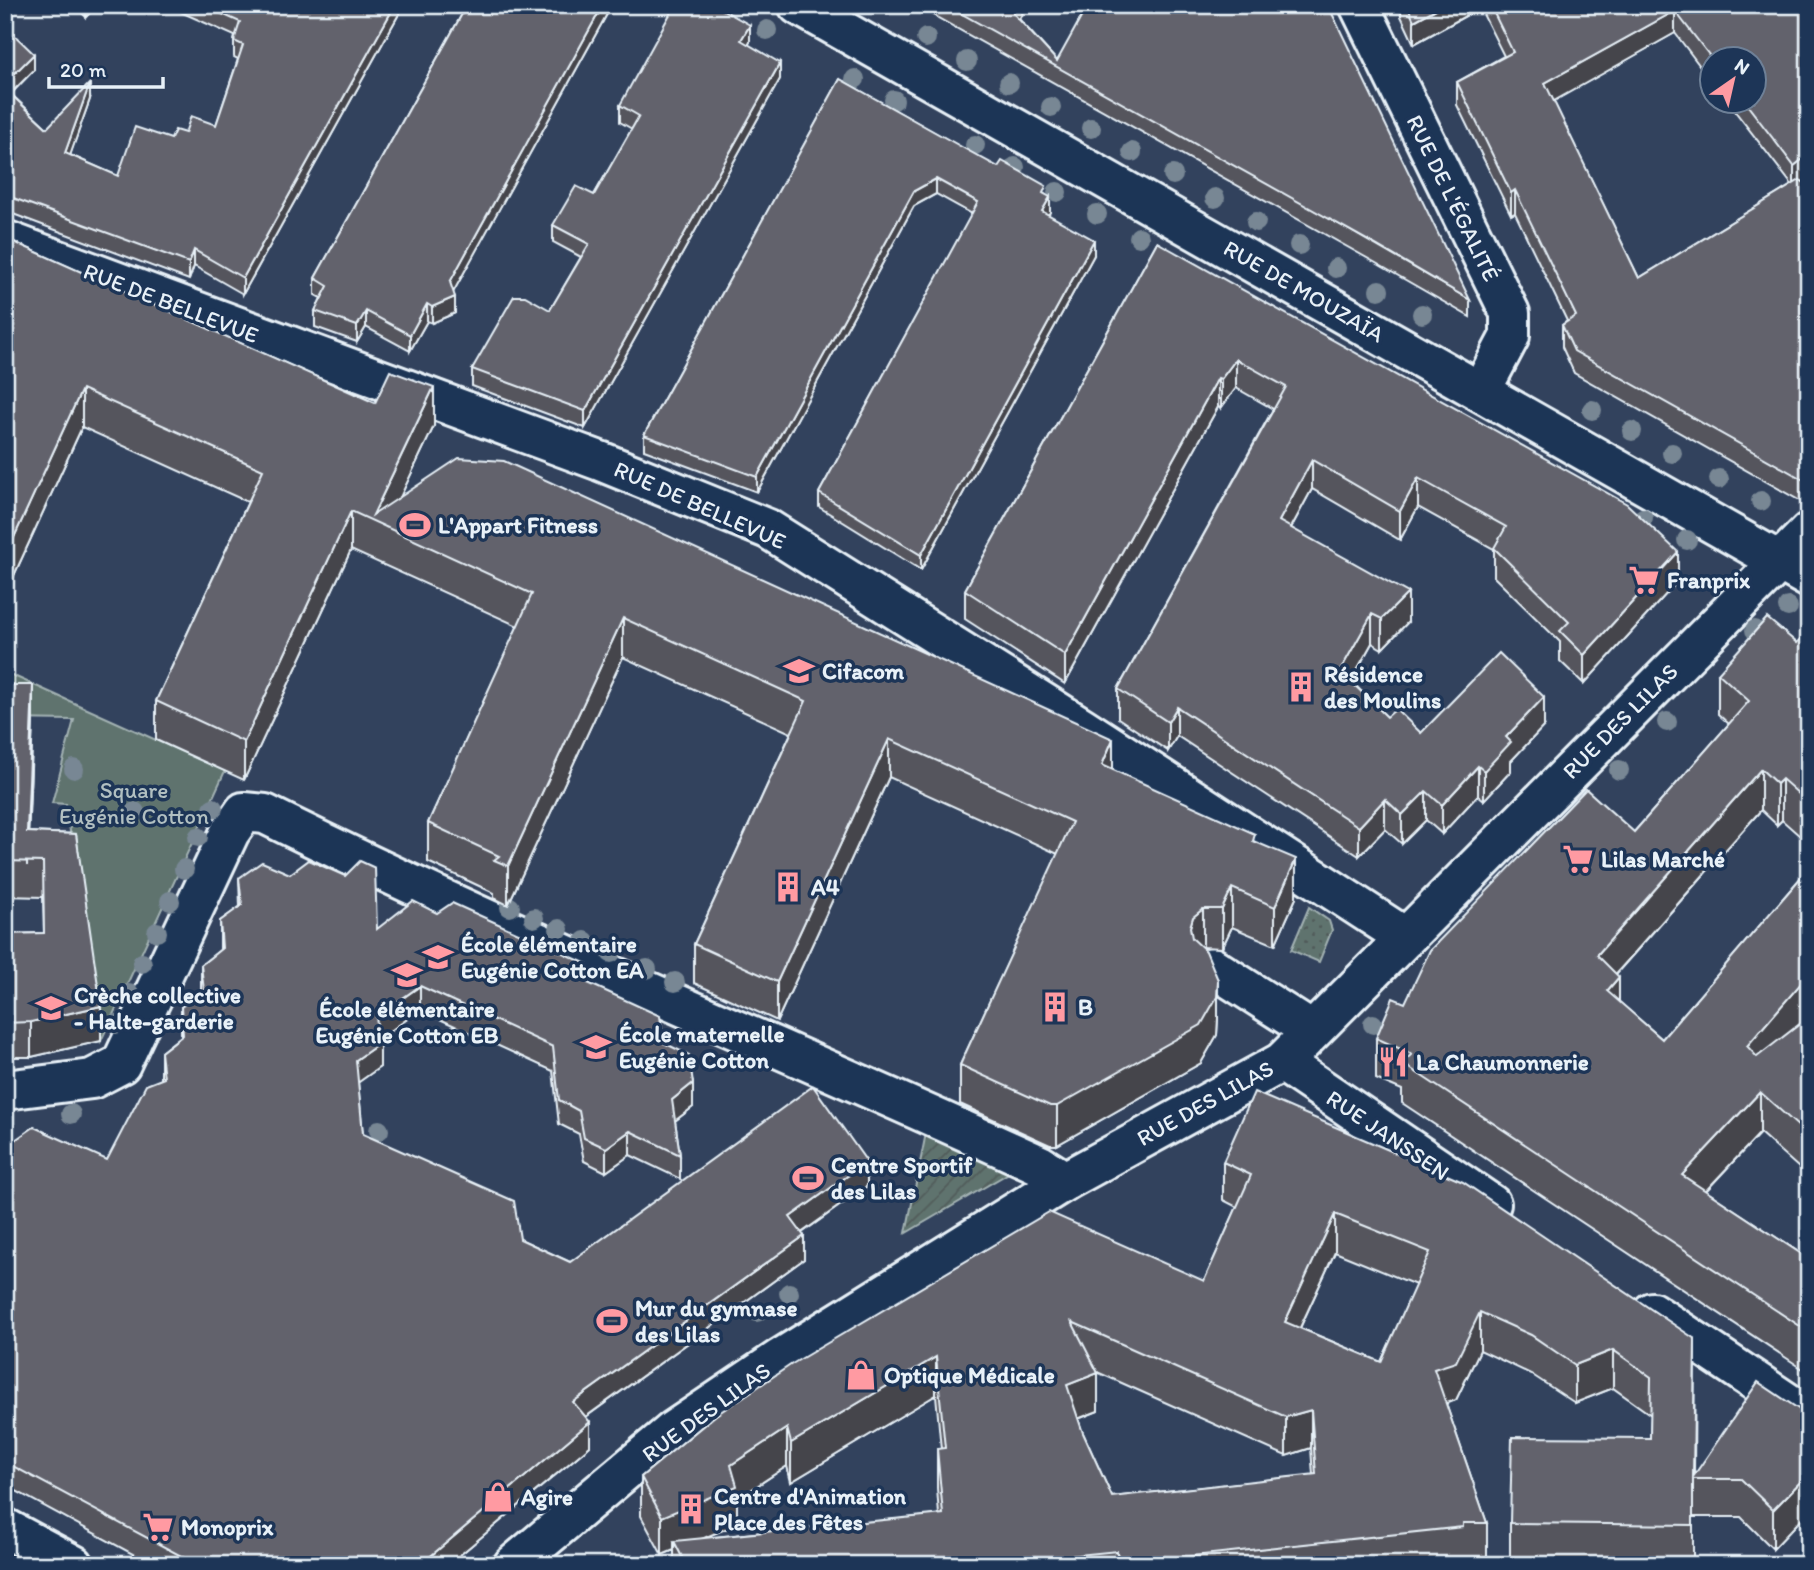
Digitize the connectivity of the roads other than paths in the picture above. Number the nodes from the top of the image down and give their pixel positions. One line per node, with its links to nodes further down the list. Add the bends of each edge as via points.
1 (799, 5): 4 (street, RUE DE MOUZAÏA)
2 (1359, 5): 4 (street, RUE DE L'ÉGALITÉ, via 1510,313 1510,336)
3 (5, 240): 7 (street, RUE DE BELLEVUE, via 768,528)
4 (1481, 391): 6 (street, RUE DE MOUZAÏA)
5 (1809, 531): 6 (street, RUE DES LILAS)
6 (1794, 569): 7 (street, RUE DES LILAS)
7 (1405, 937): 9 (street, RUE DES LILAS)
8 (1212, 967): 9 (street)
9 (1312, 1031): 10 (street, RUE DES LILAS)
10 (1282, 1062): 12 (street, RUE DES LILAS); 13 (street, RUE JANSSEN)
11 (7, 1090): 12 (street, via 92,1079 121,1064 230,832 244,812 265,814 423,892 817,1063 1040,1165)
12 (1065, 1181): 18 (street, RUE DES LILAS, via 674,1430)
13 (1525, 1227)
14 (1627, 1295): 15 (street)
15 (1809, 1418)
16 (5, 1528): 17 (street)
17 (74, 1565)
18 (513, 1565)

